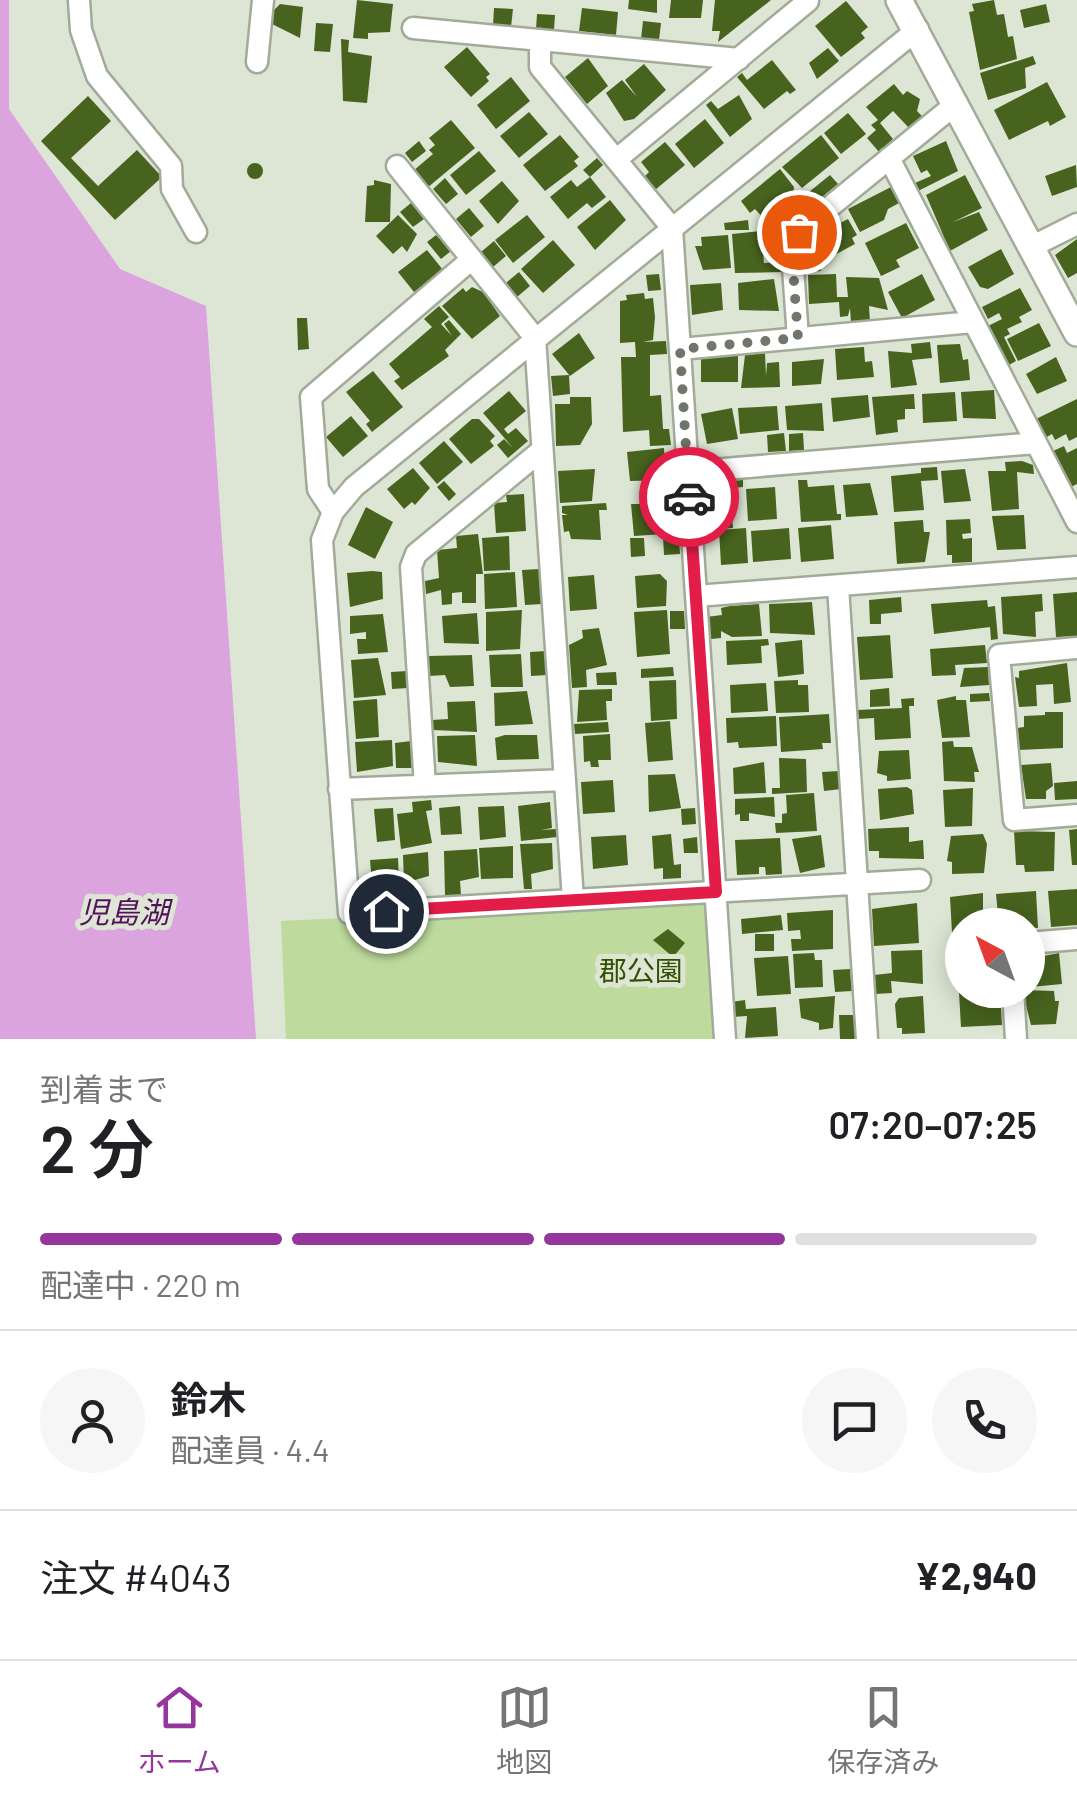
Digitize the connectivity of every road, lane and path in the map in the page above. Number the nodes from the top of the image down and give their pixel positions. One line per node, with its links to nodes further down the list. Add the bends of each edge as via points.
1 (78, 0): 16 (street, via 80,30 98,76 171,166 172,189)
2 (263, 0): 9 (street)
3 (899, 0): 6 (street)
4 (808, 1): 8 (street)
5 (413, 28): 7 (street)
6 (918, 29): 10 (street); 15 (street)
7 (540, 40): 8 (street); 12 (street, via 540,68)
8 (738, 60): 12 (street)
9 (256, 62)
10 (957, 103): 11 (street); 17 (street)
11 (889, 158): 19 (street); 22 (street, via 799,232 792,254)
12 (617, 159): 15 (street)
13 (397, 166): 18 (street)
14 (1077, 224): 17 (street)
15 (672, 228): 21 (street); 23 (street)
16 (196, 232)
17 (1033, 246): 20 (street)
18 (472, 259): 21 (street); 27 (street, via 311,396 318,489)
19 (973, 322): 22 (street); 24 (street)
20 (1077, 333)
21 (535, 338): 25 (street); 27 (street, via 354,486)
22 (798, 338): 23 (street)
23 (680, 349): 26 (street)
24 (1036, 443): 26 (street); 28 (street)
25 (542, 450): 33 (street); 34 (street, via 416,554 411,567)
26 (688, 472): 31 (street)
27 (333, 512): 35 (street, via 322,540)
28 (1077, 522)
29 (1077, 568): 30 (street)
30 (838, 586): 31 (street); 38 (street)
31 (696, 596): 39 (street)
32 (1077, 648): 36 (street, via 1000,655 1014,820)
33 (565, 780): 34 (street); 40 (street)
34 (425, 786): 35 (street)
35 (339, 789): 40 (street, via 349,913)
36 (1077, 815)
37 (920, 880): 38 (street)
38 (857, 883): 39 (street); 45 (street)
39 (716, 892): 40 (street); 44 (street)
40 (573, 900)
41 (1077, 939): 42 (street)
42 (1045, 941)
43 (1014, 1008): 46 (street)
44 (725, 1039)
45 (867, 1039)
46 (1016, 1039)

